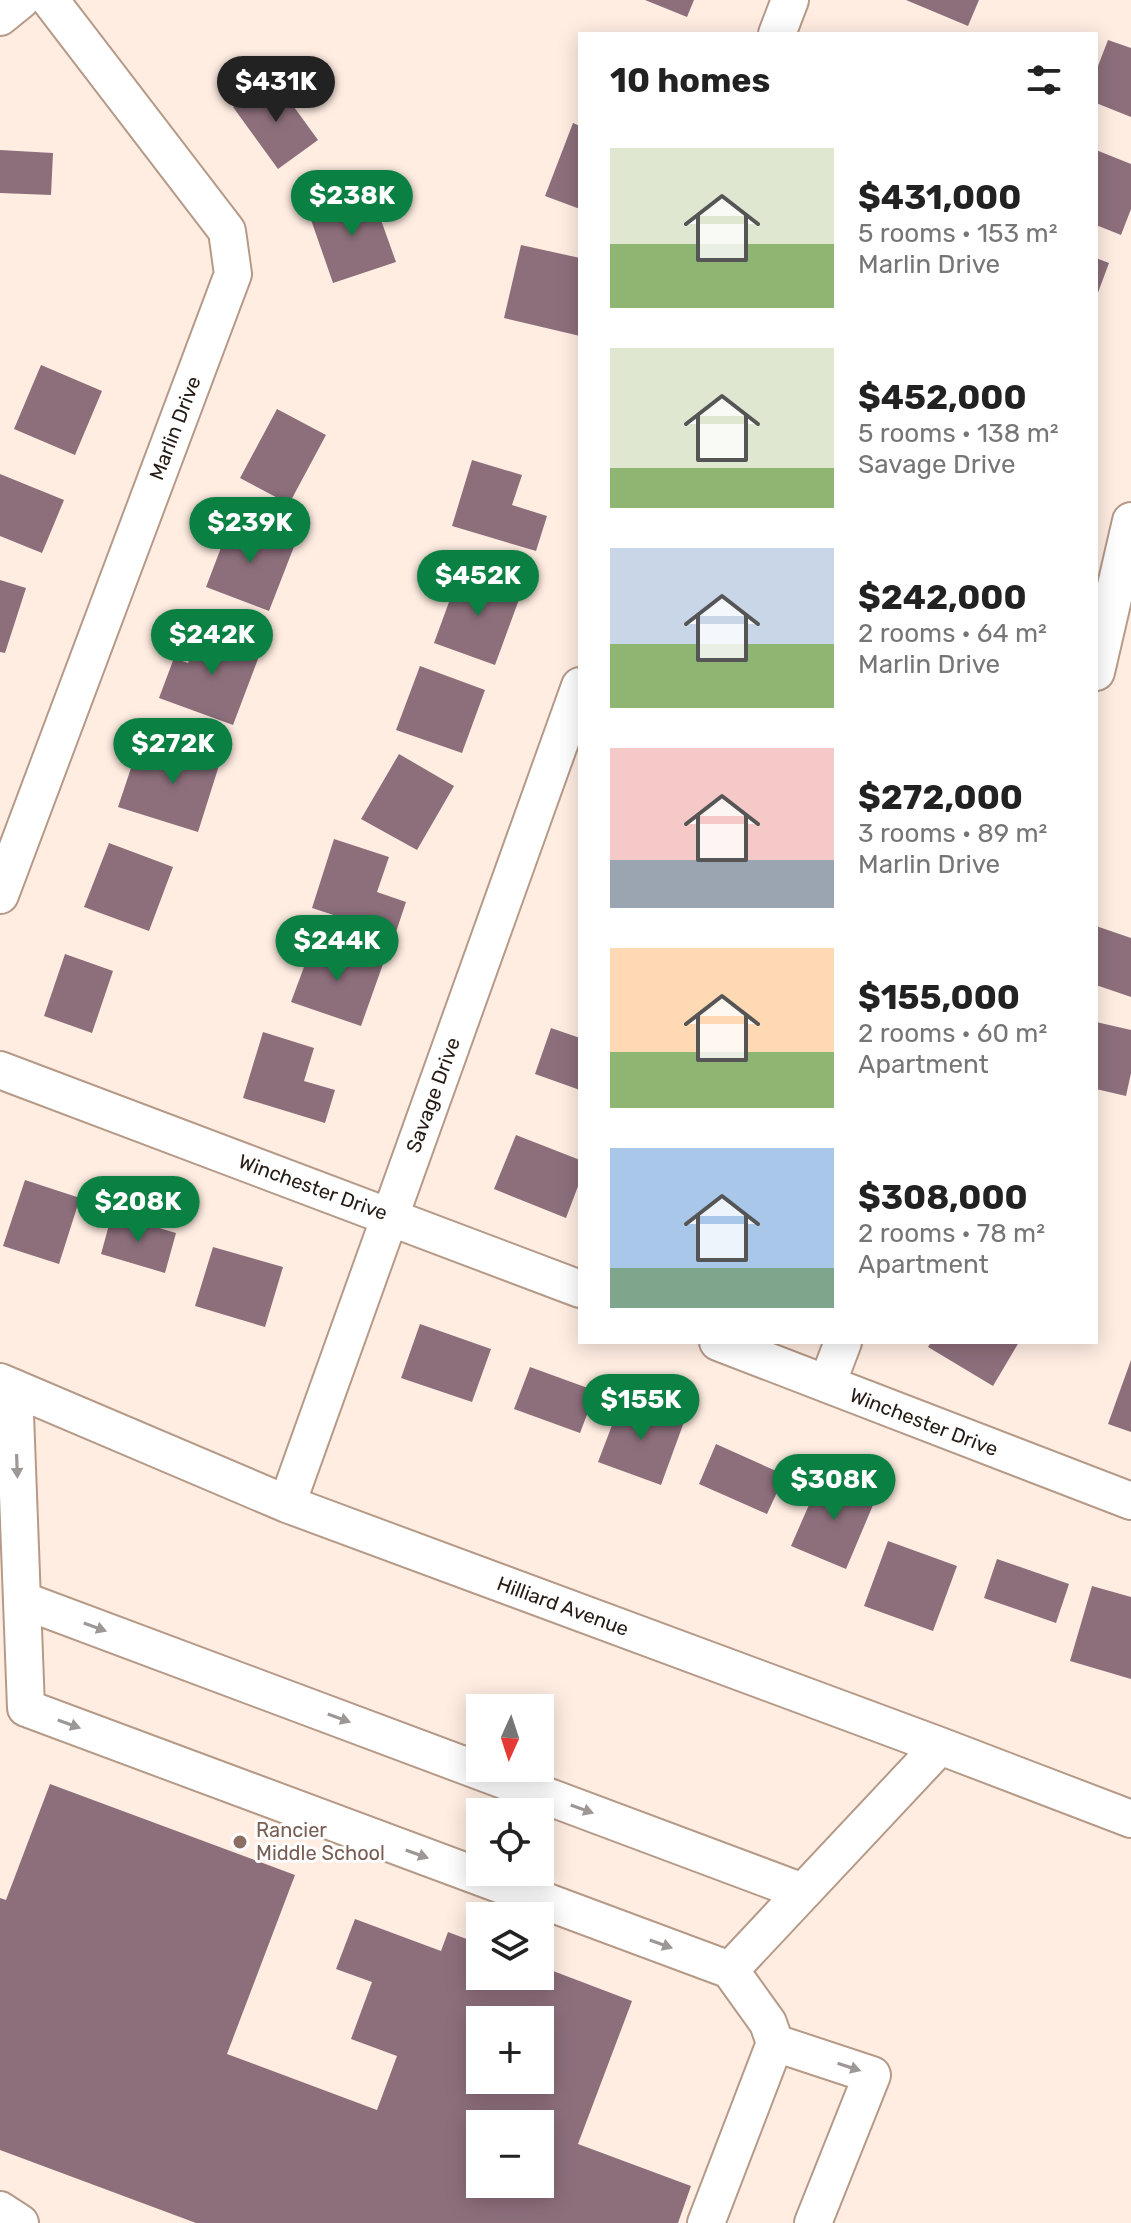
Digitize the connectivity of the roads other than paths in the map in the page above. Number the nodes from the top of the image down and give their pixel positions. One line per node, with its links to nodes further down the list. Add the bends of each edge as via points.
1 (21, 0): 4 (street)
2 (50, 0): 9 (street, Marlin Drive, via 227,231 233,274)
3 (790, 0): 5 (street)
4 (0, 17)
5 (778, 32)
6 (1131, 521): 7 (street)
7 (1098, 663)
8 (578, 692): 11 (street, Savage Drive)
9 (0, 895)
10 (0, 1070): 11 (street, Winchester Drive)
11 (390, 1215): 12 (street, Winchester Drive); 18 (street, Savage Drive)
12 (578, 1288)
13 (723, 1344): 15 (street, Winchester Drive)
14 (842, 1344): 15 (street)
15 (827, 1384): 17 (street, Winchester Drive)
16 (7, 1385): 18 (street, Hilliard Avenue); 19 (street, one-way to 19)
17 (1131, 1501)
18 (287, 1504): 21 (street, Hilliard Avenue)
19 (22, 1600): 20 (street); 23 (street, one-way to 23)
20 (13, 1713): 24 (street, one-way to 24)
21 (940, 1746): 22 (street, Hilliard Avenue); 23 (street)
22 (1131, 1819)
23 (803, 1892): 24 (street)
24 (730, 1970): 25 (street, via 768,2023)
25 (775, 2043): 28 (street); 29 (street, one-way to 29, via 872,2075)
26 (0, 2210): 27 (street)
27 (20, 2223)
28 (706, 2223)
29 (813, 2223)

